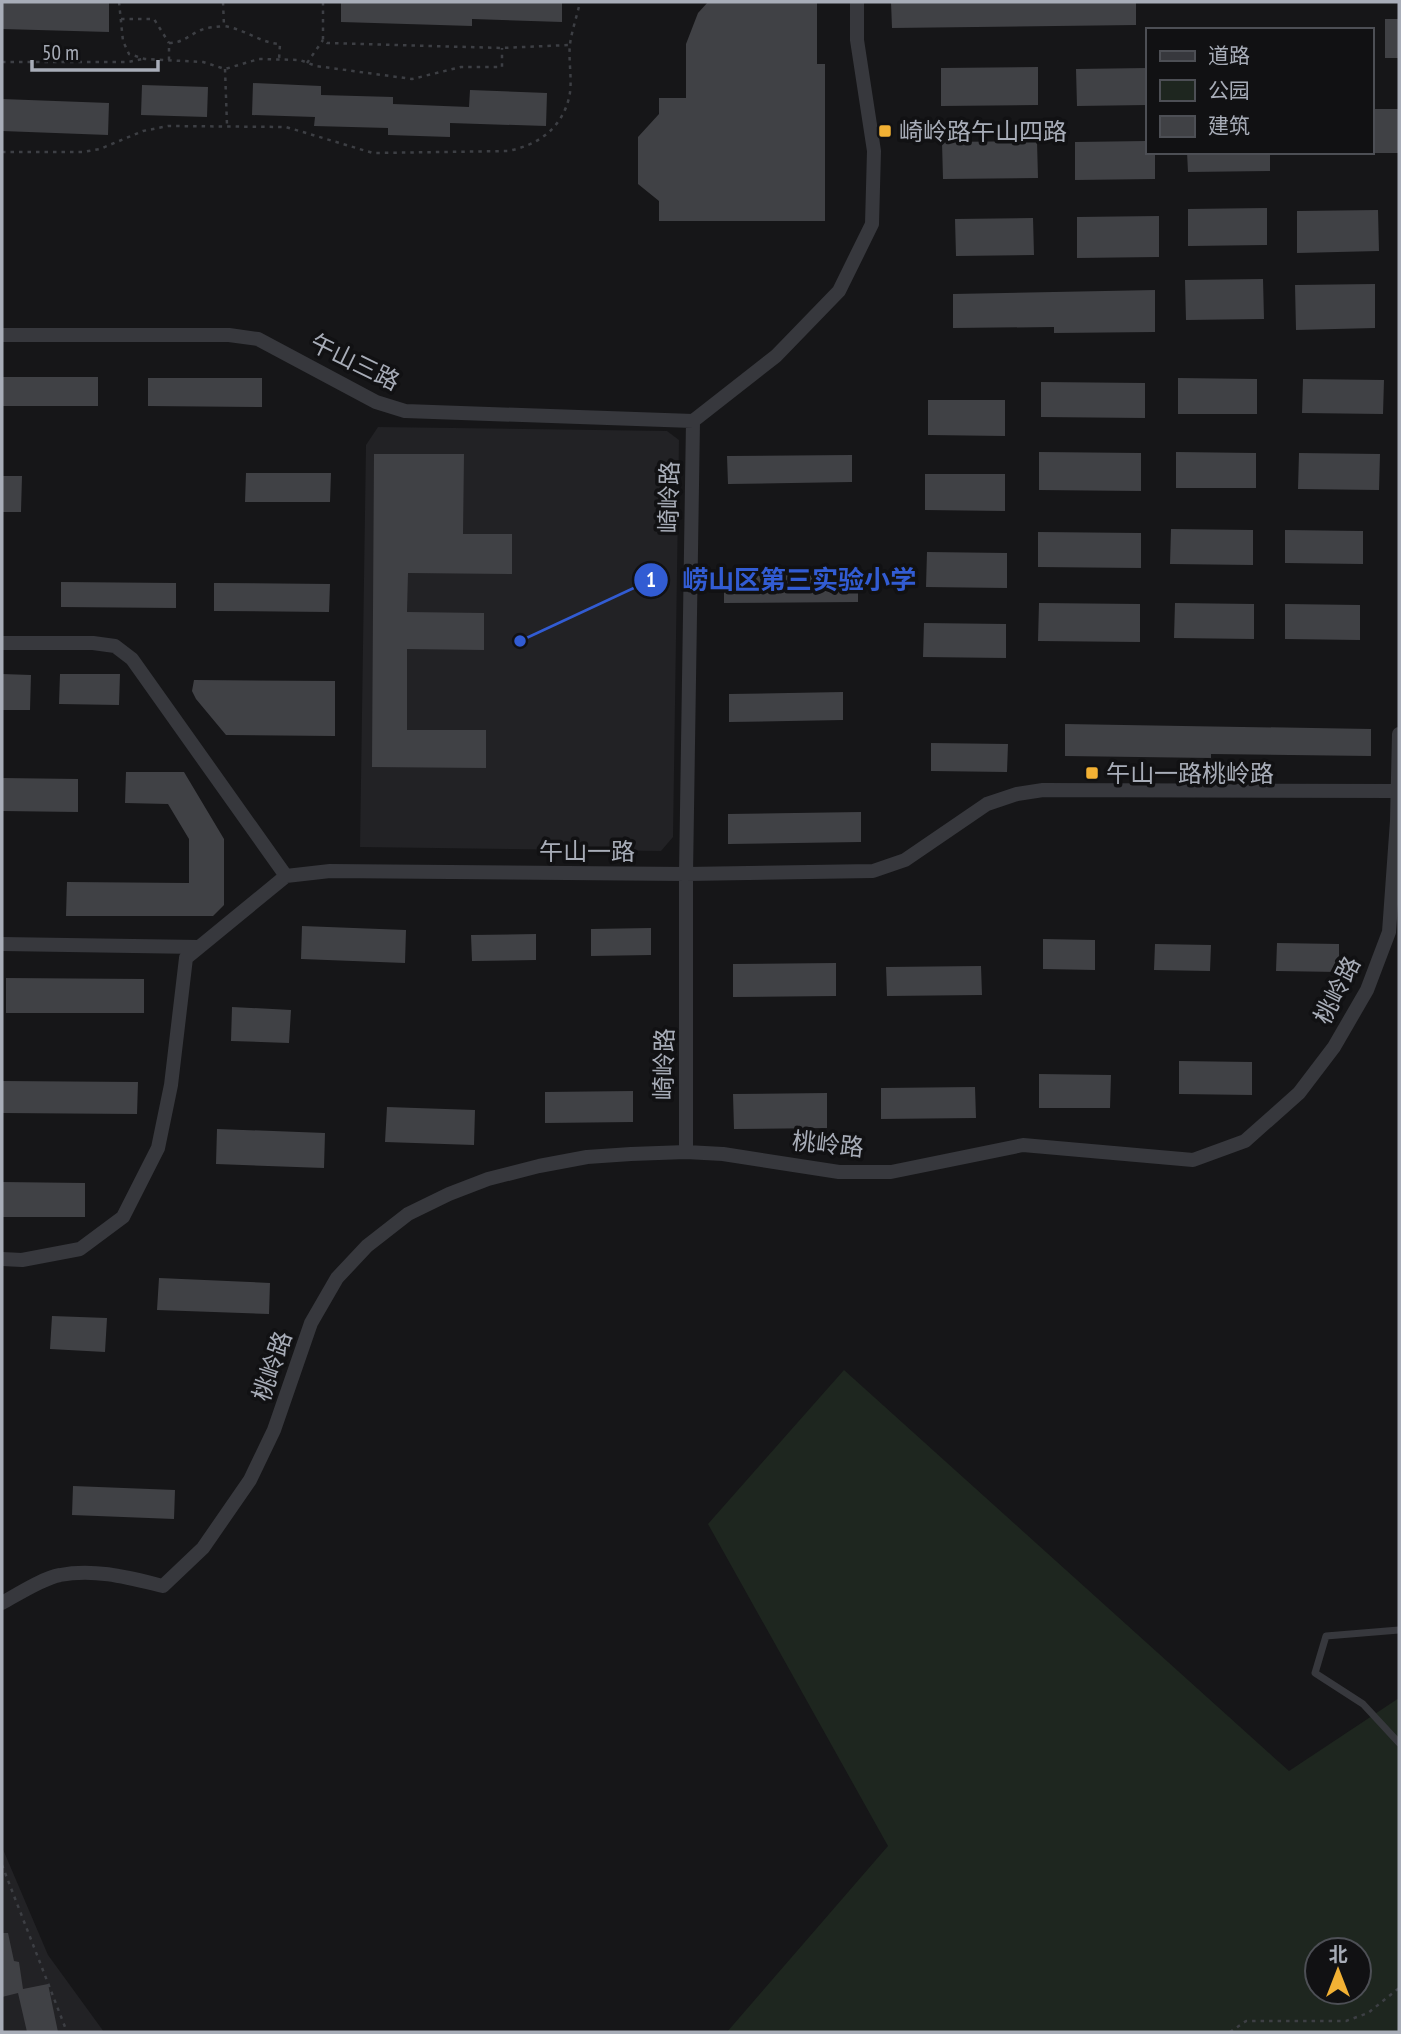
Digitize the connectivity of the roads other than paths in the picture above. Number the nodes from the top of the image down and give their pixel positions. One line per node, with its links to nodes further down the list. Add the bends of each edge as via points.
1 (857, 2): 3 (street, via 857,40 874,151 872,224 839,291 776,356)
2 (2, 335): 3 (street, 午山三路, via 229,335 258,339 376,402 405,411)
3 (693, 421): 7 (street, 崎岭路)
4 (2, 643): 8 (street, via 93,643 115,646 132,659)
5 (1399, 734): 6 (street, 桃岭路)
6 (1398, 791): 7 (street, 午山一路, via 1043,790 987,804 905,860 873,871); 11 (street, 桃岭路, via 1389,932 1367,990 1299,1093 1245,1141 1193,1160 1023,1145 891,1172 839,1172)
7 (686, 874): 8 (street, 午山一路, via 330,871); 11 (street, 崎岭路)
8 (286, 876): 10 (street)
9 (2, 944): 10 (street)
10 (199, 947): 12 (street, via 186,957 171,1085 158,1148 123,1217 80,1249 22,1260)
11 (686, 1152): 13 (street, 桃岭路, via 587,1157 488,1179 408,1214 367,1246 337,1278 311,1323 274,1430 250,1480 203,1548 163,1586 109,1575 59,1575)
12 (2, 1259)
13 (2, 1604)
14 (1399, 1630): 15 (lane, via 1326,1636 1315,1673 1363,1704)
15 (1399, 1743)

